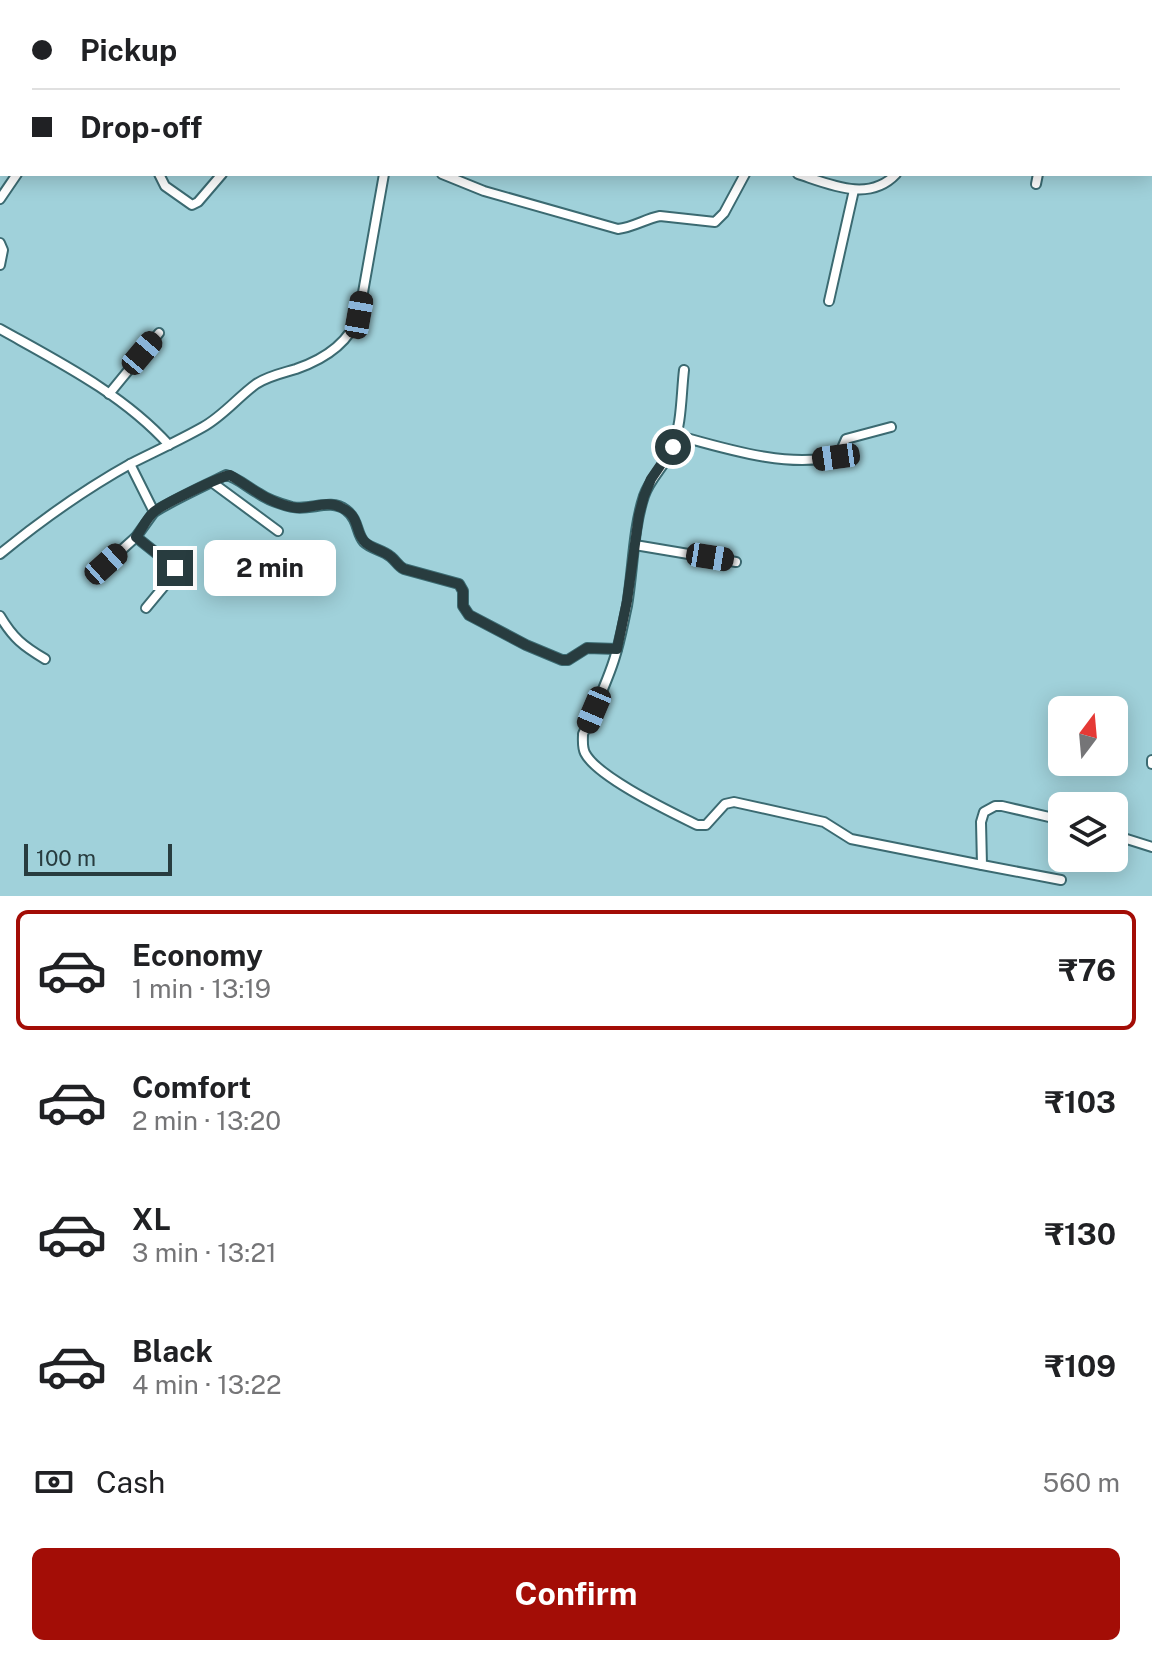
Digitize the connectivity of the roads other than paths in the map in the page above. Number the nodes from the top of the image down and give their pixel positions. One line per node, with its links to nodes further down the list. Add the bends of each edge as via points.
1 (16, 176): 10 (street)
2 (160, 176): 3 (street, via 165,186 192,205)
3 (220, 176)
4 (384, 176): 20 (street, via 359,315 344,341 299,368 258,383 213,421)
5 (447, 176): 6 (street, via 618,229 660,216 715,222)
6 (744, 176)
7 (804, 176): 9 (street)
8 (894, 176): 9 (street, via 883,185)
9 (854, 190): 13 (street)
10 (0, 199)
11 (0, 243): 12 (street)
12 (0, 265)
13 (829, 301)
14 (0, 329): 17 (street)
15 (159, 333): 17 (street)
16 (684, 370): 19 (street)
17 (109, 394): 20 (street)
18 (891, 427): 19 (street, via 846,439 839,455 810,460 755,454)
19 (676, 435): 26 (street, via 644,496)
20 (169, 445): 21 (street)
21 (132, 467): 23 (street); 27 (street)
22 (213, 483): 23 (street); 24 (street); 32 (street, via 230,475 277,503 295,508 337,505 350,513 367,544 404,569 459,584 469,615 556,659 568,660 587,648)
23 (152, 510): 25 (street)
24 (278, 531)
25 (136, 537): 29 (street); 30 (street, via 175,568)
26 (635, 545): 28 (street); 32 (street)
27 (0, 554)
28 (736, 562)
29 (106, 564)
30 (146, 608)
31 (0, 616): 33 (street, via 15,639)
32 (617, 649): 37 (street, via 583,746 591,761 636,793 697,825 706,825 725,804 734,802 824,822 851,839)
33 (45, 659)
34 (1048, 817): 37 (street, via 989,808 981,822)
35 (1128, 839): 36 (street)
36 (1152, 847)
37 (982, 865): 38 (street)
38 (1061, 880)

